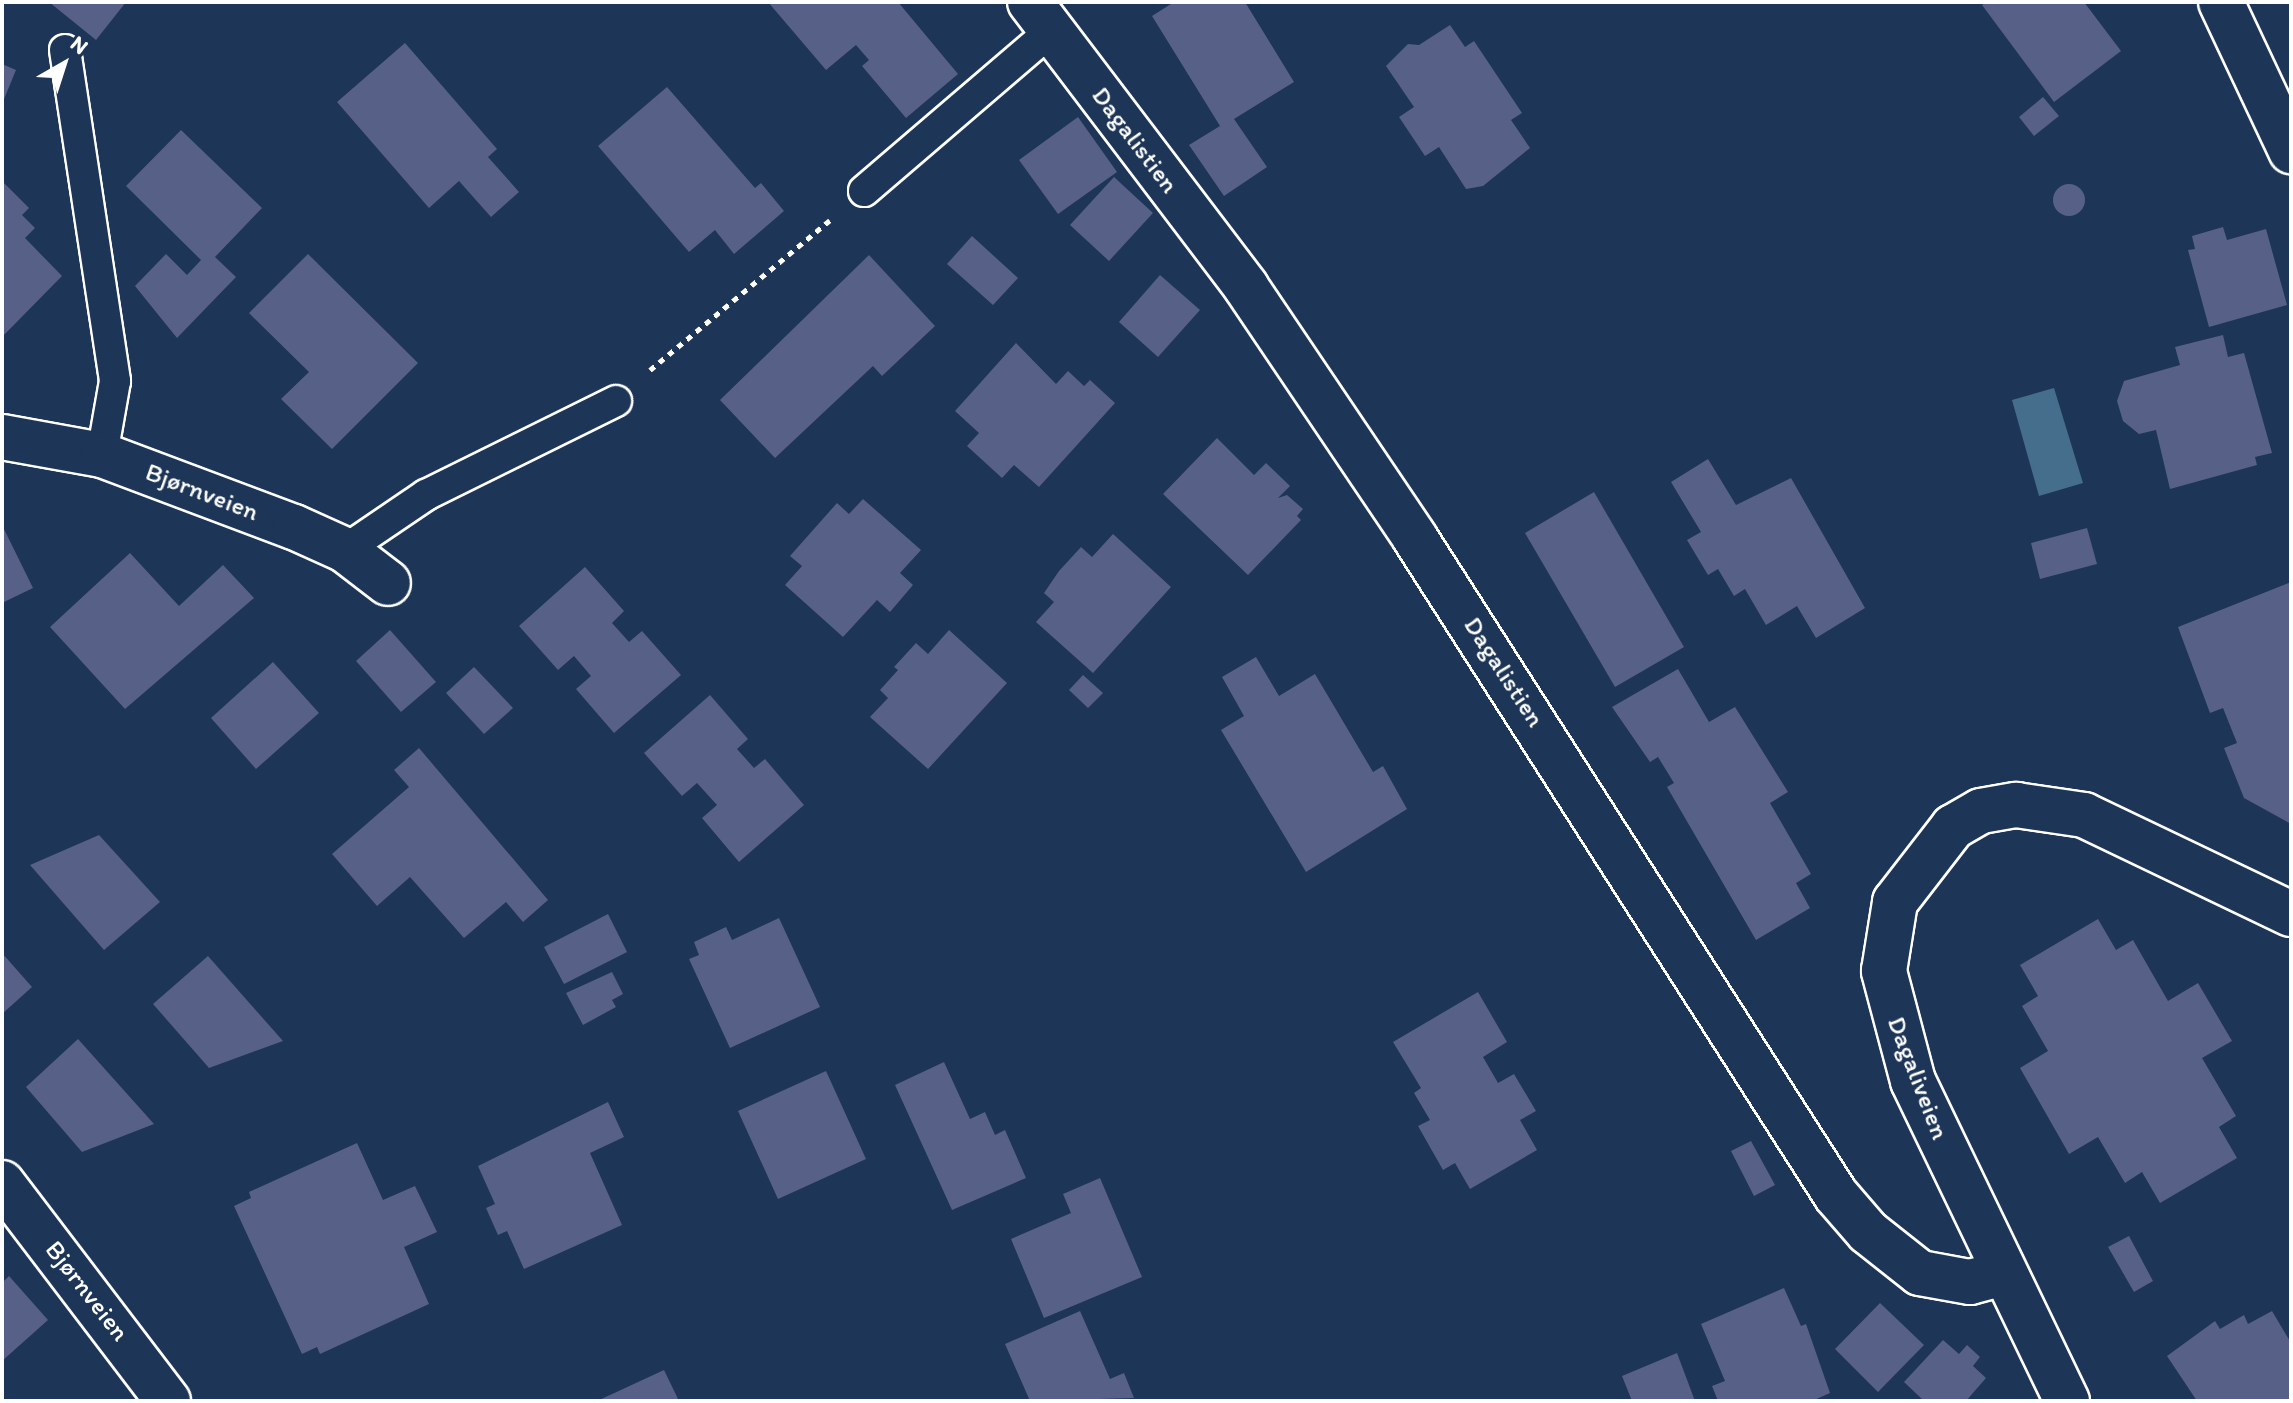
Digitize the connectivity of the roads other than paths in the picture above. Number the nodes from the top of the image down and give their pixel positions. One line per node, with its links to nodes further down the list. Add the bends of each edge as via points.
1 (2221, 2): 4 (street)
2 (1041, 16): 5 (lane); 13 (street, Dagalistien, via 1246,287 1399,513 1836,1195 1868,1232 1920,1273 1970,1282)
3 (65, 50): 8 (lane, via 115,381)
4 (2291, 151)
5 (864, 191)
6 (616, 401): 9 (lane, via 426,495)
7 (2, 437): 8 (street, Bjørnveien)
8 (102, 455): 9 (street, Bjørnveien)
9 (345, 550): 10 (street, Bjørnveien)
10 (388, 583)
11 (2291, 914): 13 (street, Dagaliveien, via 2137,837 2046,806 1981,811 1953,827 1914,870 1886,934 1891,1012 1913,1081)
12 (2, 1183): 14 (street, Bjørnveien)
13 (2004, 1273): 15 (street, Dagaliveien)
14 (168, 1401)
15 (2067, 1401)

